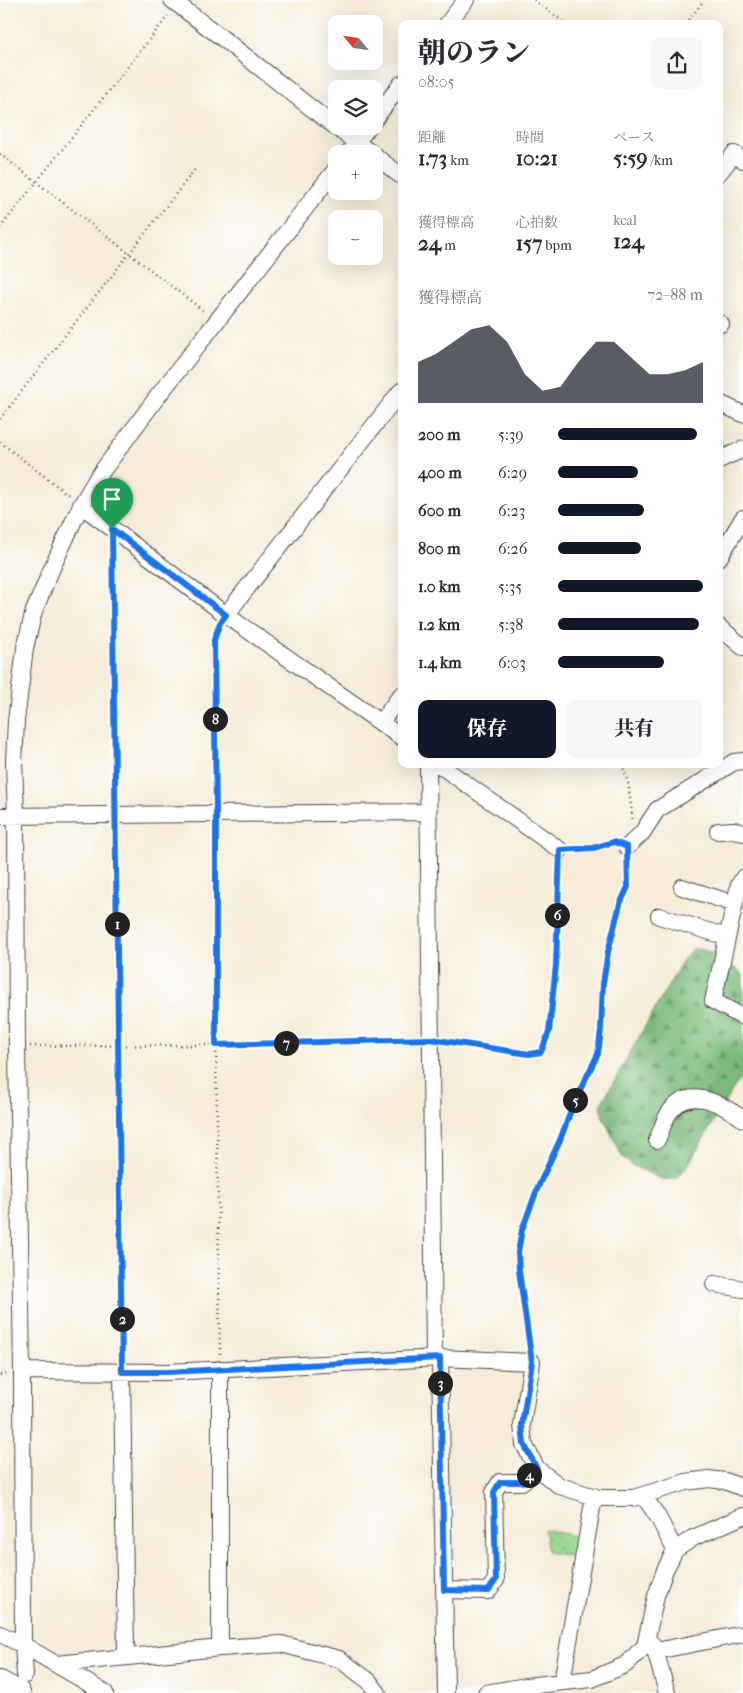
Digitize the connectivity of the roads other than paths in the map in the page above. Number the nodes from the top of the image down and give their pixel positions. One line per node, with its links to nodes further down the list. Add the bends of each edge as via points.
1 (466, 0): 3 (street)
2 (174, 2): 7 (street)
3 (450, 20)
4 (398, 88): 5 (street)
5 (383, 108)
6 (362, 135): 8 (street)
7 (348, 145)
8 (354, 145)
9 (743, 160): 11 (street, via 734,154)
10 (383, 162): 12 (street)
11 (723, 168)
12 (398, 174)
13 (328, 179): 19 (street, via 109,462)
14 (398, 394): 22 (street)
15 (723, 405): 16 (street)
16 (743, 414)
17 (743, 449): 18 (street)
18 (723, 458)
19 (81, 505): 22 (street); 32 (street, via 34,612 25,648)
20 (743, 518): 21 (street)
21 (723, 551)
22 (226, 615): 26 (street)
23 (723, 630): 24 (street)
24 (743, 647)
25 (398, 699): 26 (street)
26 (380, 722): 27 (street)
27 (398, 735)
28 (743, 761): 35 (street, via 734,762 657,810 642,833)
29 (428, 768): 31 (street)
30 (444, 768): 36 (street)
31 (428, 812): 32 (street); 47 (street)
32 (8, 816): 49 (street, via 18,1046)
33 (718, 831): 34 (street)
34 (743, 833)
35 (630, 844)
36 (560, 850)
37 (743, 878): 39 (street)
38 (682, 887): 39 (street)
39 (735, 904): 41 (street)
40 (658, 916): 41 (street)
41 (728, 937): 42 (street, via 713,1001)
42 (743, 1017)
43 (743, 1119): 44 (street, via 701,1098 687,1099 667,1117)
44 (657, 1140)
45 (714, 1284): 46 (street)
46 (743, 1289)
47 (437, 1358): 48 (street); 51 (street, via 532,1362 522,1425 524,1444); 57 (street)
48 (220, 1368): 50 (street); 62 (street)
49 (22, 1371): 50 (street); 60 (street)
50 (122, 1372): 63 (street)
51 (537, 1469): 54 (street, via 560,1486); 57 (street, via 522,1482 500,1482 494,1492 496,1580 488,1591)
52 (743, 1488): 53 (street, via 709,1479 686,1482)
53 (643, 1495): 54 (street, via 632,1498); 56 (street)
54 (594, 1496): 65 (street)
55 (743, 1516): 56 (street, via 693,1538)
56 (675, 1550): 61 (street, via 656,1596)
57 (444, 1590): 70 (street)
58 (0, 1634): 60 (street)
59 (743, 1634): 61 (street)
60 (23, 1645): 64 (street); 67 (street)
61 (651, 1645): 65 (street, via 645,1646 625,1665 592,1679); 72 (street)
62 (220, 1648): 63 (street); 69 (street, via 281,1644 315,1652 339,1659 370,1681)
63 (126, 1657): 64 (street)
64 (56, 1664): 68 (street)
65 (562, 1682): 71 (street)
66 (0, 1683): 67 (highway)
67 (21, 1684)
68 (105, 1693)
69 (378, 1693)
70 (446, 1693)
71 (486, 1693)
72 (667, 1693)

